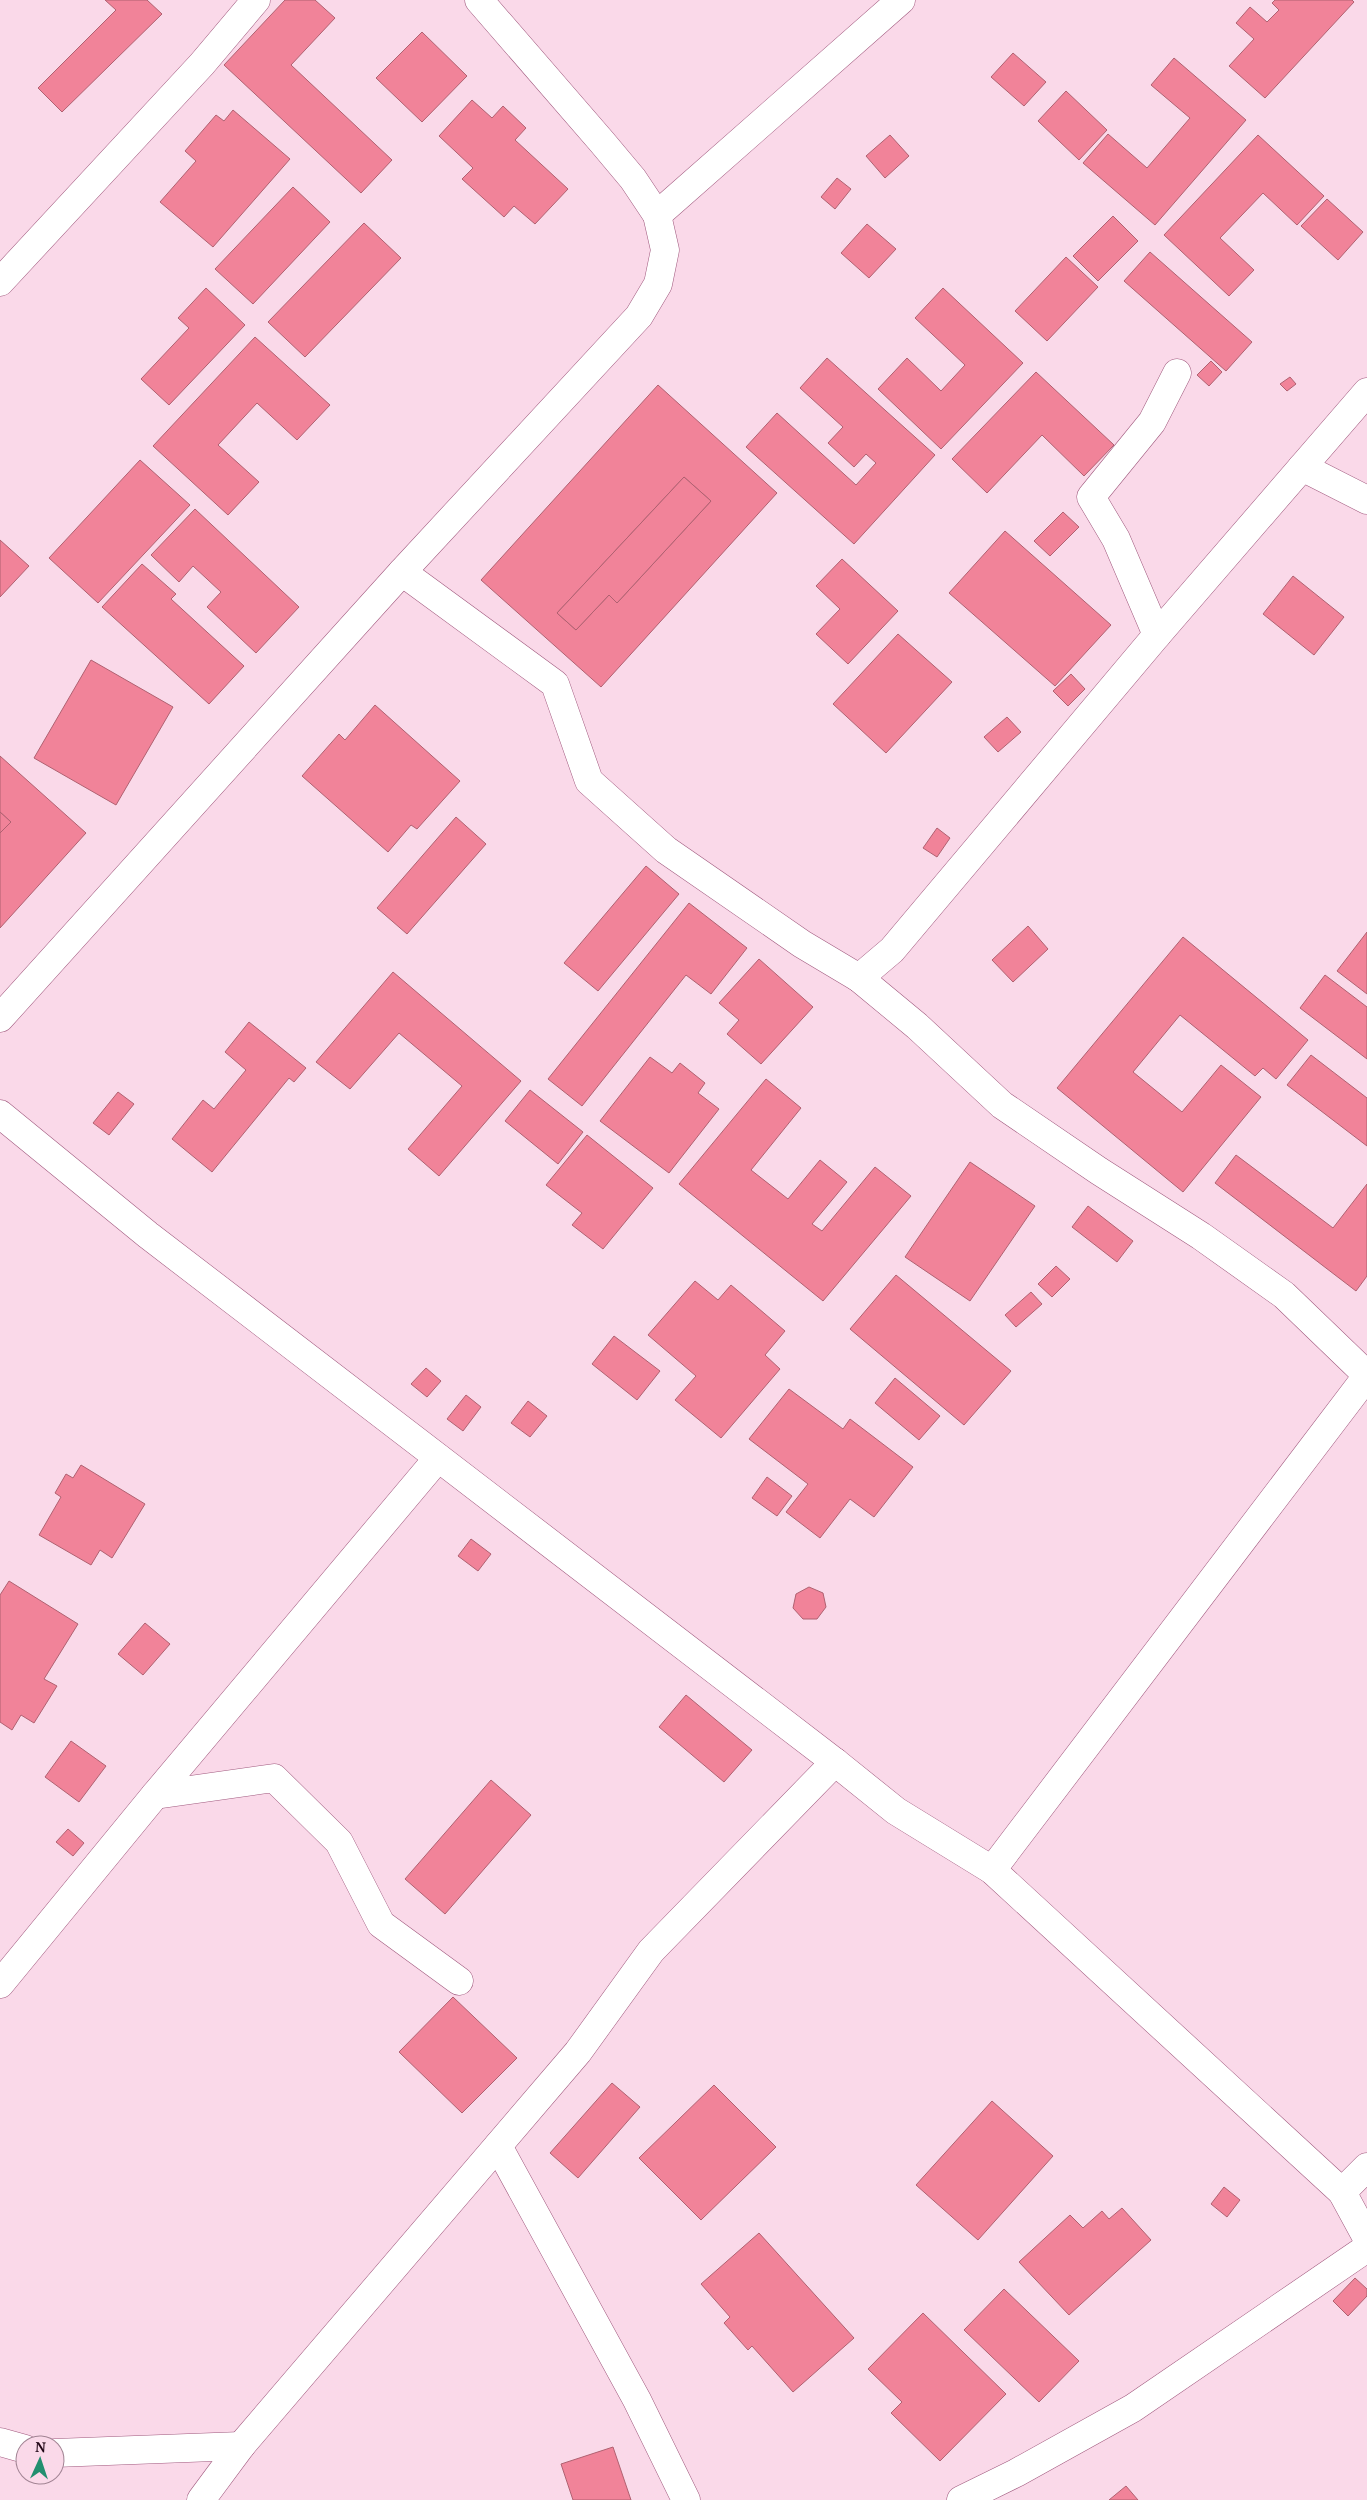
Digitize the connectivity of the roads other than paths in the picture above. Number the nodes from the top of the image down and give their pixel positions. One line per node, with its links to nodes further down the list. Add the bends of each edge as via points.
1 (256, 0): 5 (street, via 202,64)
2 (479, 0): 4 (street, via 602,142)
3 (901, 0): 4 (street)
4 (657, 215): 10 (street, via 665,250 658,284 639,316)
5 (0, 282)
6 (1178, 373): 11 (street, via 1152,422 1091,497 1116,540)
7 (1367, 392): 8 (street)
8 (1302, 467): 9 (street); 11 (street)
9 (1367, 500)
10 (402, 572): 12 (street, via 555,684 589,781 666,850 802,944); 13 (street)
11 (1157, 635): 12 (street, via 892,950)
12 (859, 978): 15 (street, via 917,1026 1002,1105 1201,1236 1284,1295)
13 (0, 1018)
14 (0, 1114): 16 (street, via 148,1234)
15 (1367, 1376): 19 (street)
16 (438, 1458): 17 (street); 18 (street)
17 (836, 1762): 19 (street, via 896,1811); 22 (street, via 651,1951 578,2052)
18 (154, 1795): 20 (street, via 274,1778 340,1842 381,1924); 21 (street)
19 (992, 1870): 24 (street)
20 (459, 1981)
21 (0, 1984)
22 (498, 2146): 29 (street); 32 (street, via 637,2400)
23 (1367, 2167): 24 (street)
24 (1342, 2192): 25 (street)
25 (1367, 2238)
26 (1367, 2248): 33 (street, via 1133,2408)
27 (0, 2442): 28 (street)
28 (15, 2446)
29 (241, 2446): 30 (street); 31 (street)
30 (65, 2453)
31 (201, 2500)
32 (686, 2500)
33 (961, 2500)

